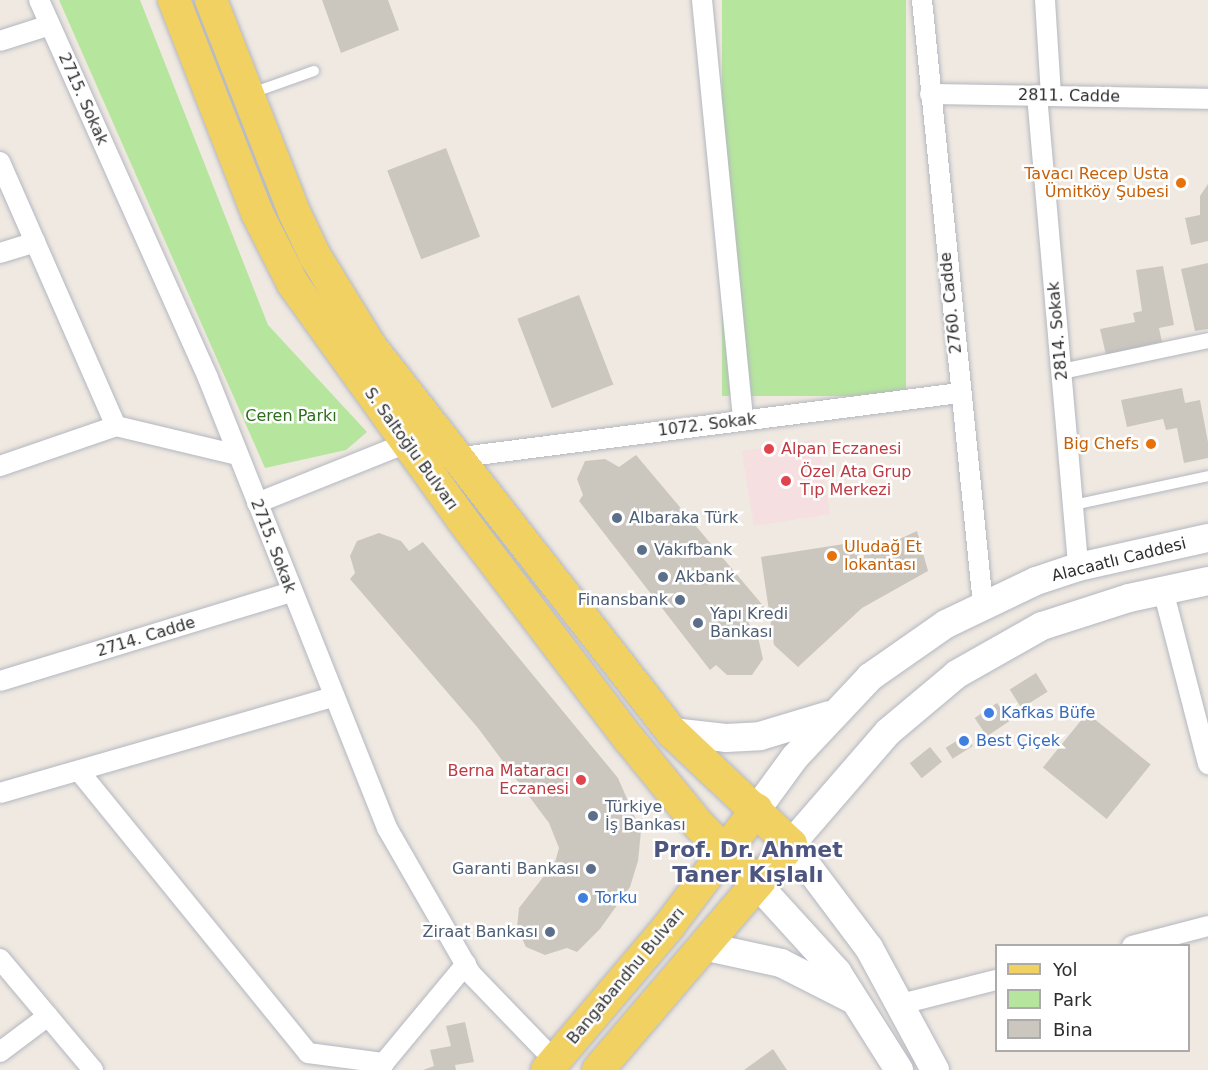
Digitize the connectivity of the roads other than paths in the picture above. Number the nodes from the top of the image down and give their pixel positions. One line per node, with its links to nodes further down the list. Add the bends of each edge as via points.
1 (39, 0): 7 (street, 2715. Sokak)
2 (174, 0): 22 (main road, S. Saltoğlu Bulvarı, via 275,251 293,284)
3 (211, 0): 11 (main road, S. Saltoğlu Bulvarı)
4 (702, 0): 20 (street)
5 (922, 0): 10 (street, 2760. Cadde)
6 (1045, 0): 12 (street, 2814. Sokak)
7 (50, 24): 8 (street); 23 (street, 2715. Sokak, via 208,378)
8 (0, 41)
9 (314, 71): 11 (lane)
10 (930, 93): 12 (street, 2811. Cadde); 19 (street, 2760. Cadde)
11 (247, 95): 24 (main road, S. Saltoğlu Bulvarı, via 315,256 371,347)
12 (1044, 96): 13 (street, 2811. Cadde); 18 (street, 2814. Sokak)
13 (1208, 99)
14 (0, 162): 15 (street)
15 (35, 242): 16 (street); 21 (street)
16 (0, 253)
17 (1208, 340): 18 (street)
18 (1061, 371): 28 (street, 2814. Sokak)
19 (960, 393): 20 (street, 1072. Sokak); 34 (street, 2760. Cadde)
20 (743, 420): 24 (street, 1072. Sokak)
21 (116, 426): 23 (street); 25 (street)
22 (407, 443): 27 (street); 44 (main road, S. Saltoğlu Bulvarı, via 672,795)
23 (238, 455): 27 (street, 2715. Sokak)
24 (454, 458): 38 (main road, S. Saltoğlu Bulvarı)
25 (0, 466)
26 (1208, 476): 28 (lane)
27 (257, 503): 33 (street, 2715. Sokak)
28 (1073, 505): 30 (street, 2814. Sokak)
29 (1208, 538): 30 (main road, Alacaatlı Caddesi)
30 (1078, 567): 34 (main road, Alacaatlı Caddesi)
31 (1208, 580): 32 (main road)
32 (1163, 590): 39 (street); 43 (main road, via 1042,626 957,674 888,732)
33 (291, 592): 35 (street, 2714. Cadde); 36 (street, 2715. Sokak)
34 (983, 605): 37 (main road, Alacaatlı Caddesi, via 910,647 870,677)
35 (0, 681)
36 (333, 697): 40 (street); 50 (street, 2715. Sokak, via 387,828)
37 (832, 715): 38 (main road, via 760,736 726,738); 42 (main road, Alacaatlı Caddesi)
38 (672, 732): 42 (main road, S. Saltoğlu Bulvarı)
39 (1208, 764)
40 (79, 771): 41 (street); 57 (street, via 308,1053)
41 (0, 794)
42 (757, 809): 43 (main road, S. Saltoğlu Bulvarı); 44 (main road, Bangabandhu Bulvarı)
43 (791, 844): 45 (main road); 53 (main road, via 858,931)
44 (725, 852): 45 (main road, S. Saltoğlu Bulvarı); 56 (main road, Bangabandhu Bulvarı, via 669,926)
45 (757, 884): 48 (main road); 52 (main road, via 816,946)
46 (1208, 926): 47 (street)
47 (1136, 944)
48 (703, 946): 52 (main road, via 789,966); 59 (main road)
49 (0, 959): 54 (street)
50 (466, 964): 56 (street, 2715. Sokak, via 489,996); 57 (street)
51 (995, 980): 53 (street)
52 (859, 1004): 60 (main road)
53 (901, 1004): 61 (main road)
54 (48, 1016): 55 (street); 58 (street)
55 (0, 1052)
56 (551, 1065)
57 (381, 1067)
58 (93, 1070)
59 (598, 1070)
60 (898, 1070)
61 (935, 1070)

